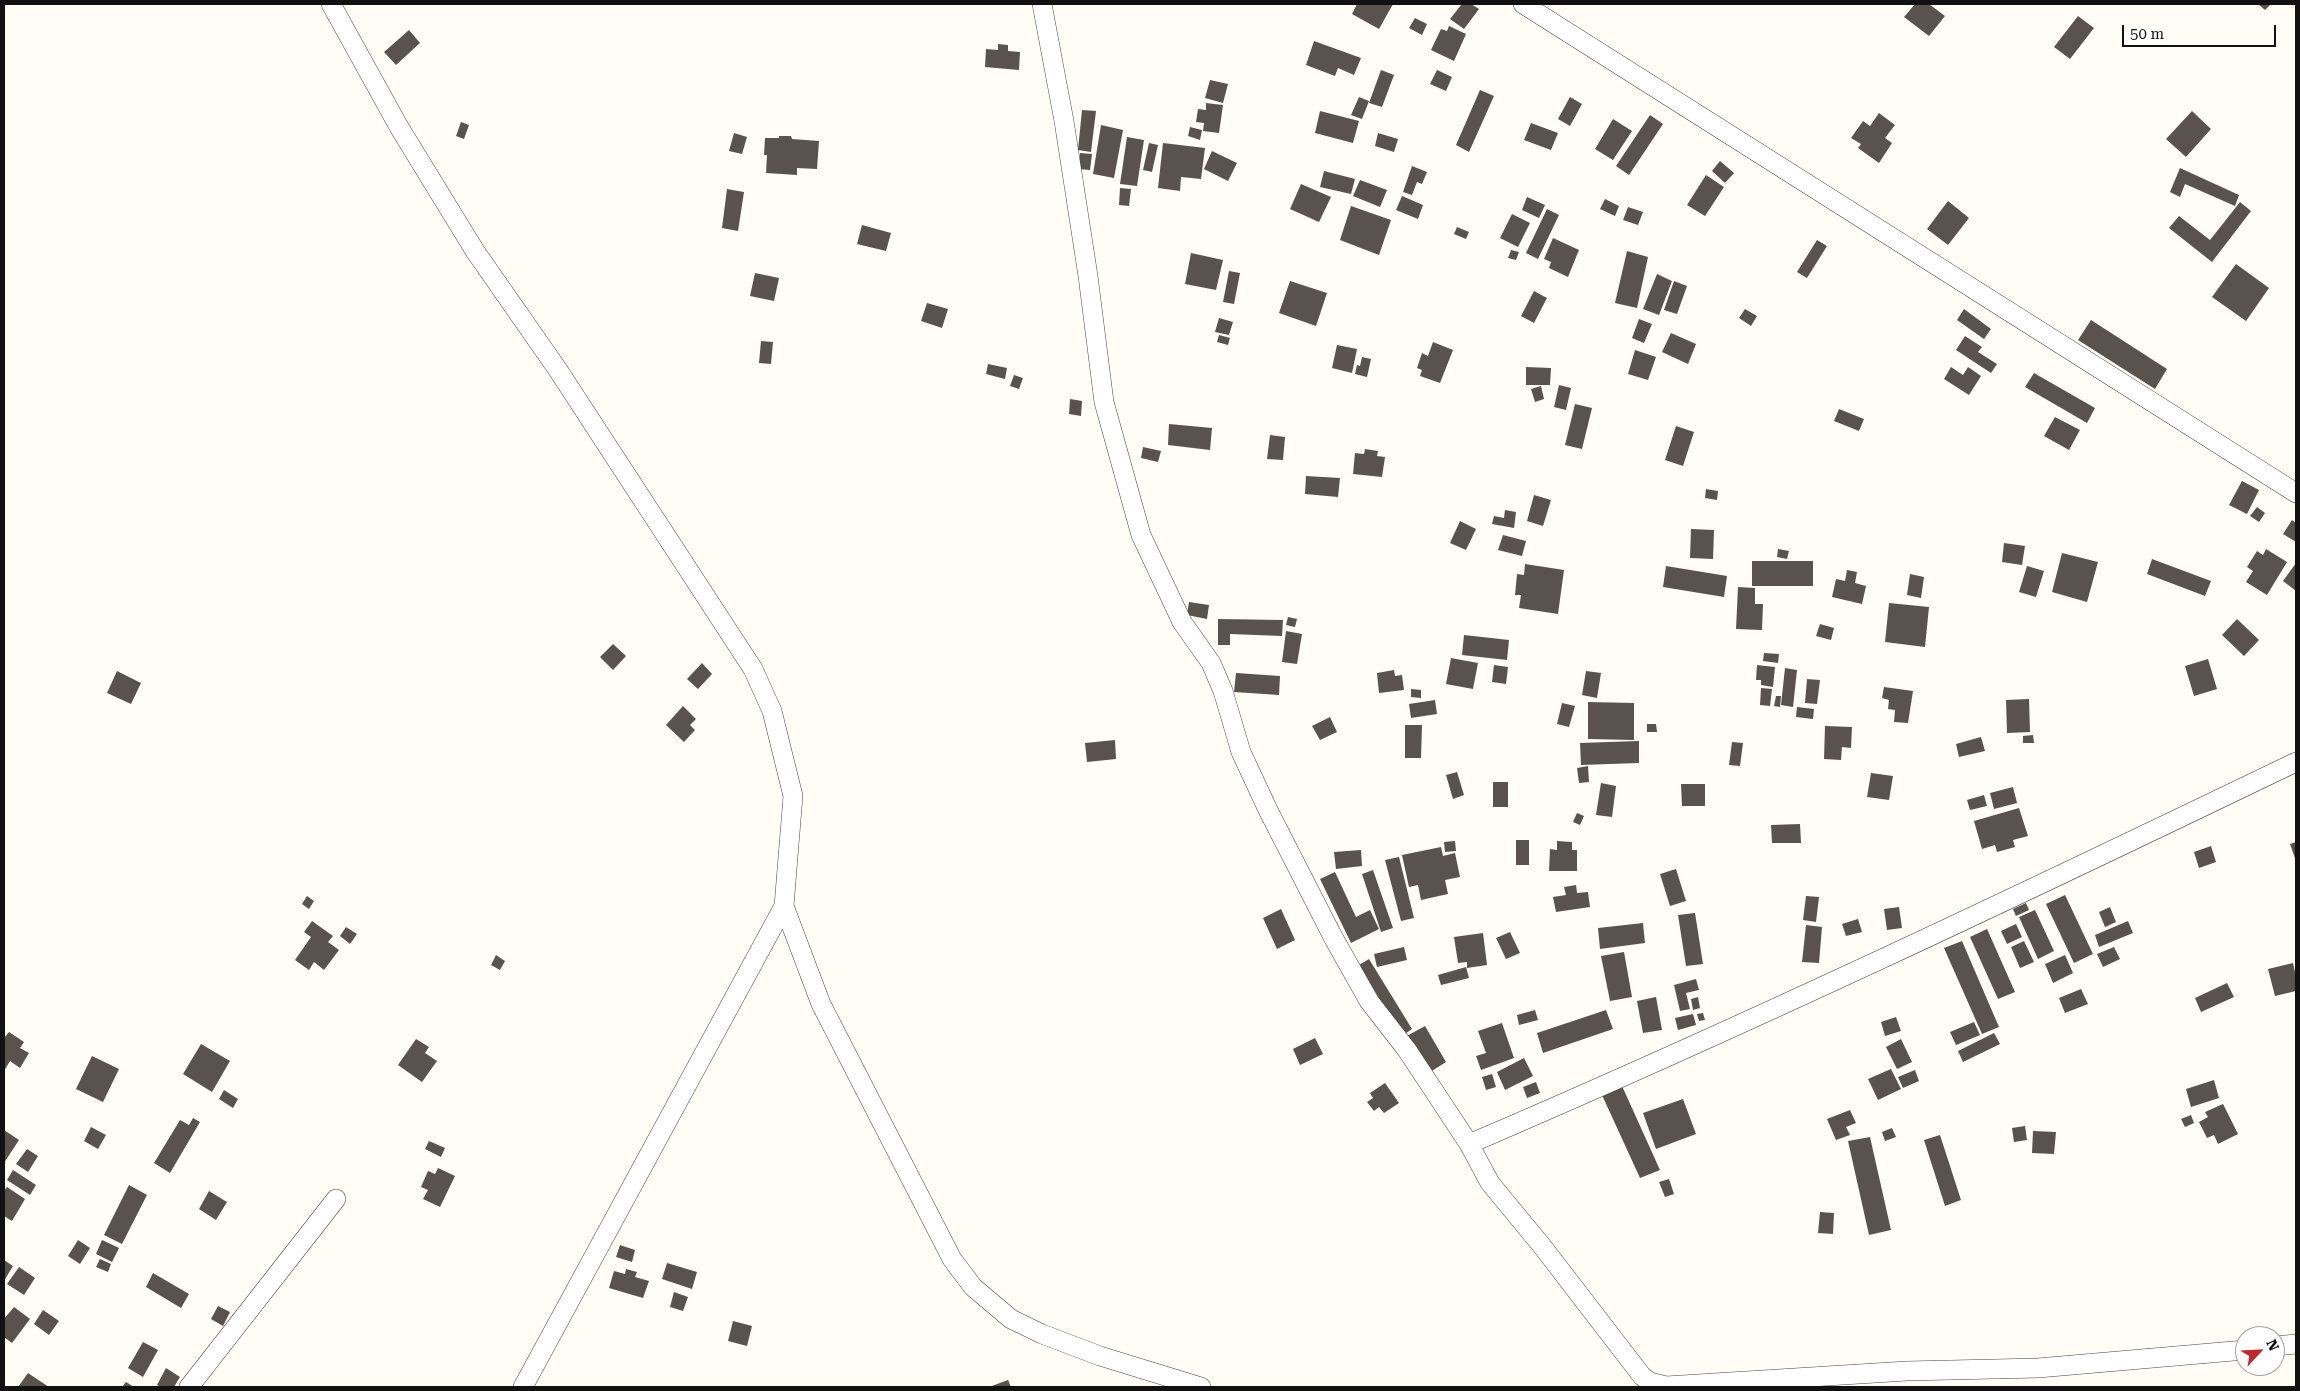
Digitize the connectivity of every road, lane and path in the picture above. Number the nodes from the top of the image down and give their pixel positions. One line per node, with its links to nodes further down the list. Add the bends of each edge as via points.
1 (331, 4): 6 (street, via 398,127 475,251 564,378 753,669 772,711 793,796)
2 (1042, 4): 7 (street, via 1064,121 1104,402 1142,535 1182,622 1210,663 1223,691 1245,761 1333,937 1369,1001 1407,1050)
3 (1523, 4): 4 (street)
4 (2296, 493)
5 (2296, 762): 7 (street, via 1857,971 1638,1072)
6 (784, 906): 11 (street); 12 (street, via 820,1004 952,1259 974,1286 1010,1319 1042,1334 1100,1356)
7 (1469, 1144): 9 (street, via 1490,1183 1642,1376 1658,1384 1907,1371 2038,1368)
8 (336, 1199): 10 (street)
9 (2235, 1351)
10 (189, 1387)
11 (523, 1387)
12 (1201, 1387)

